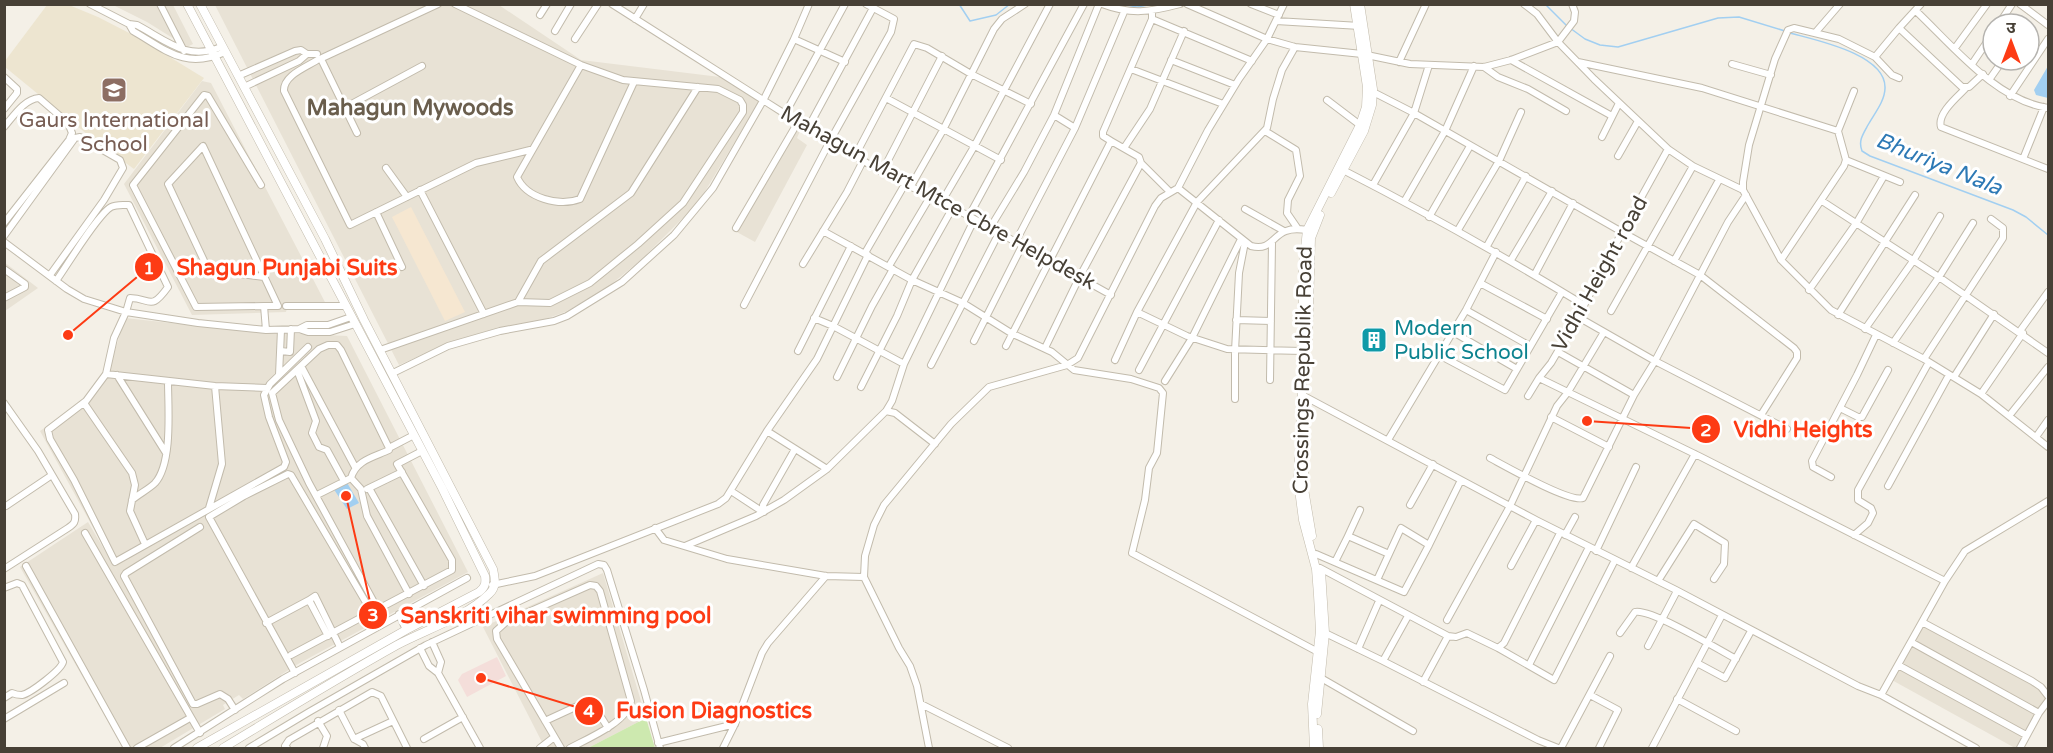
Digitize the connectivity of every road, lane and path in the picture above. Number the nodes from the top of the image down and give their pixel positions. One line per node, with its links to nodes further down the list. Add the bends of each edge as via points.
1 (90, 4): 33 (street)
2 (160, 4): 59 (street)
3 (187, 4): 61 (street)
4 (200, 4): 57 (street)
5 (438, 4): 66 (street)
6 (455, 4): 75 (street)
7 (547, 4): 39 (street)
8 (571, 4): 47 (street)
9 (598, 4): 50 (street)
10 (612, 4): 41 (street, Mahagun Mart Mtce Cbre Helpdesk)
11 (644, 4): 41 (street)
12 (809, 4): 51 (street)
13 (845, 4): 58 (street)
14 (866, 4): 34 (street)
15 (1025, 4): 82 (street, via 997,23)
16 (1050, 4): 95 (street)
17 (1084, 4): 104 (street)
18 (1100, 4): 38 (street); 114 (street)
19 (1180, 4): 35 (street)
20 (1187, 4): 52 (street)
21 (1251, 4): 40 (street)
22 (1284, 4): 40 (street)
23 (1354, 4): 45 (street, Crossings Republik Road)
24 (1360, 4): 45 (street)
25 (1426, 4): 71 (street)
26 (1524, 4): 54 (street, via 1537,14)
27 (1572, 4): 54 (street, via 1575,12 1569,29)
28 (1840, 4): 49 (street)
29 (1922, 4): 36 (street)
30 (1987, 4): 56 (street)
31 (2020, 4): 37 (street)
32 (2033, 4): 37 (street)
33 (101, 7): 43 (street)
34 (873, 8): 70 (street); 128 (street, via 894,22)
35 (1152, 11): 38 (street); 42 (street)
36 (1916, 11): 46 (street); 56 (street)
37 (2030, 11): 44 (street)
38 (1124, 12): 121 (street)
39 (540, 15)
40 (1278, 18): 45 (street); 52 (street)
41 (635, 19): 100 (street, Mahagun Mart Mtce Cbre Helpdesk)
42 (1152, 19): 48 (street); 80 (street)
43 (129, 24): 59 (street); 61 (street, via 133,31 182,57 197,60)
44 (2049, 24)
45 (1360, 26): 63 (street, Crossings Republik Road)
46 (1899, 28): 65 (street); 94 (street)
47 (555, 31)
48 (1184, 31): 67 (street); 69 (street)
49 (1815, 33): 65 (street, via 1848,42); 84 (street, via 1788,30)
50 (575, 39)
51 (794, 39): 58 (street); 100 (street)
52 (1267, 39): 55 (street); 69 (street)
53 (2049, 39): 98 (street)
54 (1558, 42): 68 (street); 72 (street)
55 (1295, 47): 63 (street); 125 (street, via 1282,70)
56 (1955, 48): 74 (street)
57 (223, 49): 61 (street); 85 (street)
58 (819, 50): 70 (street); 112 (street)
59 (184, 51): 61 (street)
60 (1981, 51): 74 (street)
61 (213, 54): 229 (street)
62 (307, 54): 66 (street); 85 (street, via 295,51); 92 (street)
63 (1365, 55): 71 (street); 97 (street); 118 (street, Crossings Republik Road, via 1367,96)
64 (942, 56): 82 (street); 99 (street, via 914,44); 113 (street)
65 (1875, 57): 87 (street)
66 (320, 58): 106 (street); 170 (street, via 288,79 284,91 350,225)
67 (1172, 60): 89 (street); 91 (street)
68 (1511, 60): 79 (street); 115 (street)
69 (1252, 61): 91 (street)
70 (845, 62): 120 (street)
71 (1400, 62): 76 (street)
72 (1577, 62): 102 (street); 105 (street, via 1702,88)
73 (1732, 64): 84 (street)
74 (1972, 64): 83 (street)
75 (581, 65): 90 (street); 134 (street)
76 (1429, 65): 78 (street); 111 (street)
77 (422, 66): 106 (street)
78 (1474, 66): 79 (street); 123 (street)
79 (1484, 67): 109 (street)
80 (1131, 69): 89 (street); 129 (street, via 1103,132)
81 (1995, 72): 88 (street)
82 (971, 74): 95 (street); 122 (street)
83 (1983, 74): 88 (street); 94 (street)
84 (1771, 75): 105 (street)
85 (238, 76): 92 (street)
86 (4, 77): 108 (street, via 17,89)
87 (1899, 78)
88 (1989, 80): 98 (street)
89 (1162, 81): 103 (street); 132 (street, via 1150,110)
90 (634, 82): 93 (street); 134 (street, via 580,199 571,203 549,201 521,186 517,177)
91 (1235, 85): 103 (street)
92 (244, 87): 263 (street)
93 (698, 87): 223 (street, via 631,193 541,261); 223 (street, via 731,95 743,105 743,112 683,203 590,283 550,303)
94 (1965, 89): 137 (street, via 1942,116 1941,127)
95 (1004, 91): 104 (street); 130 (street)
96 (1854, 91): 124 (street)
97 (1373, 92): 111 (street); 146 (street, via 1367,123)
98 (2010, 96): 107 (street)
99 (886, 98): 113 (street); 135 (street)
100 (764, 99): 112 (street, Mahagun Mart Mtce Cbre Helpdesk); 285 (street, via 713,188 674,235 622,282 567,316 448,346)
101 (1327, 100): 118 (street)
102 (1619, 103): 115 (street); 117 (street)
103 (1223, 104): 155 (street)
104 (1031, 105): 138 (street)
105 (1761, 106): 124 (street); 159 (street, via 1745,161)
106 (346, 107): 126 (street)
107 (2046, 108): 137 (street)
108 (4, 109)
109 (1566, 111)
110 (1521, 112): 141 (street)
111 (1414, 113): 123 (street); 154 (street)
112 (785, 114): 116 (street, Mahagun Mart Mtce Cbre Helpdesk)
113 (912, 114): 122 (street); 147 (street)
114 (1054, 115): 121 (street); 180 (street)
115 (1612, 116): 127 (street)
116 (798, 122): 120 (street, Mahagun Mart Mtce Cbre Helpdesk); 179 (street)
117 (1638, 122): 133 (street); 136 (street)
118 (1360, 125): 181 (street, Crossings Republik Road)
119 (4, 127): 177 (street, via 23,106 39,98 68,123 72,133)
120 (808, 128): 128 (street, Mahagun Mart Mtce Cbre Helpdesk)
121 (1075, 128): 192 (street)
122 (943, 130): 130 (street); 153 (street)
123 (1445, 131): 131 (street); 165 (street)
124 (1838, 131): 139 (street)
125 (1265, 132): 164 (street); 181 (street, via 1296,150 1300,176 1288,200 1287,213)
126 (357, 133)
127 (1602, 137)
128 (830, 141): 135 (street, Mahagun Mart Mtce Cbre Helpdesk); 226 (street)
129 (1111, 141): 132 (street); 200 (street)
130 (975, 146): 138 (street); 166 (street)
131 (1470, 146): 141 (street); 172 (street)
132 (1124, 148): 142 (street, via 1139,157)
133 (1668, 149): 143 (street); 185 (street, Vidhi Height road)
134 (530, 150): 156 (street, via 476,163)
135 (855, 156): 140 (street, Mahagun Mart Mtce Cbre Helpdesk)
136 (1618, 156)
137 (2023, 159): 145 (street)
138 (1001, 160): 173 (street)
139 (1845, 160): 149 (street); 163 (street)
140 (863, 161): 147 (street, Mahagun Mart Mtce Cbre Helpdesk); 183 (street)
141 (1499, 161): 148 (street); 182 (street)
142 (1141, 163): 158 (street); 212 (street)
143 (1693, 166): 150 (street); 195 (street)
144 (386, 168): 161 (street)
145 (2049, 169)
146 (1343, 170): 154 (street); 301 (street, via 1311,238)
147 (882, 172): 153 (street, Mahagun Mart Mtce Cbre Helpdesk)
148 (1526, 176): 157 (street); 194 (street)
149 (1884, 176): 151 (street); 176 (street)
150 (1719, 180): 159 (street); 201 (street)
151 (1900, 182)
152 (261, 185): 227 (street, via 204,95 133,185 196,307)
153 (908, 185): 162 (street, Mahagun Mart Mtce Cbre Helpdesk); 197 (street)
154 (1373, 185): 165 (street)
155 (1178, 188): 158 (street); 164 (street)
156 (420, 190): 161 (street); 234 (street)
157 (1552, 191): 167 (street); 198 (street)
158 (1170, 192): 220 (street, via 1155,206)
159 (1745, 192): 199 (street); 208 (street)
160 (1915, 195): 190 (street)
161 (407, 197): 170 (street)
162 (930, 197): 166 (street, Mahagun Mart Mtce Cbre Helpdesk); 205 (street)
163 (1822, 201): 176 (street); 199 (street)
164 (1197, 202): 175 (street); 233 (street)
165 (1404, 202): 172 (street)
166 (941, 203): 168 (street, Mahagun Mart Mtce Cbre Helpdesk)
167 (1573, 203): 185 (street); 207 (street)
168 (952, 209): 173 (street, Mahagun Mart Mtce Cbre Helpdesk); 213 (street)
169 (1245, 209): 184 (street)
170 (376, 212): 204 (street)
171 (1940, 216): 202 (street)
172 (1429, 217): 182 (street)
173 (972, 218): 180 (street, Mahagun Mart Mtce Cbre Helpdesk); 219 (street)
174 (1991, 219): 221 (street, via 2003,228 2004,234)
175 (1219, 220): 188 (street); 245 (street)
176 (1857, 222): 190 (street); 216 (street)
177 (4, 223)
178 (1973, 223): 211 (street)
179 (736, 228)
180 (990, 228): 186 (street, Mahagun Mart Mtce Cbre Helpdesk)
181 (1302, 229): 184 (street); 268 (street, Crossings Republik Road)
182 (1458, 230): 194 (street)
183 (823, 231): 193 (street); 203 (street)
184 (1284, 231): 189 (street)
185 (1622, 232): 195 (street); 225 (street, Vidhi Height road)
186 (999, 233): 192 (street, Mahagun Mart Mtce Cbre Helpdesk); 224 (street)
187 (4, 236): 209 (street, via 75,138 80,137 120,160 123,168 104,200)
188 (1243, 241): 189 (street, via 1257,247); 242 (street); 256 (street)
189 (1272, 243): 243 (street)
190 (1886, 243): 202 (street); 236 (street)
191 (6, 245): 209 (street)
192 (1019, 245): 200 (street, Mahagun Mart Mtce Cbre Helpdesk); 237 (street)
193 (851, 246): 197 (street); 239 (street)
194 (1487, 246): 196 (street)
195 (1649, 246): 201 (street); 231 (street)
196 (1496, 252): 198 (street); 215 (street)
197 (867, 254): 205 (street); 244 (street)
198 (1511, 260): 207 (street)
199 (1781, 260): 216 (street)
200 (1050, 261): 212 (street, Mahagun Mart Mtce Cbre Helpdesk); 253 (street)
201 (1674, 261): 208 (street)
202 (1913, 261): 211 (street); 247 (street)
203 (802, 264)
204 (402, 267)
205 (891, 268): 213 (street); 255 (street)
206 (4, 269): 222 (street, via 25,284)
207 (1534, 274): 217 (street)
208 (1701, 274): 275 (street); 308 (street, via 1797,352)
209 (50, 276): 214 (street)
210 (264, 277): 210 (street, via 255,257 202,146 168,184 201,255 209,270); 227 (street, via 278,306)
211 (1940, 277): 221 (street); 258 (street)
212 (1079, 278): 220 (street, Mahagun Mart Mtce Cbre Helpdesk); 262 (street)
213 (912, 280): 219 (street); 266 (street)
214 (56, 281): 232 (street, via 84,299); 232 (street, via 101,216 112,206 129,206 168,287 154,302 130,298)
215 (1480, 283): 230 (street); 240 (street)
216 (1809, 290): 236 (street)
217 (1562, 292): 225 (street); 240 (street)
218 (2049, 292): 252 (street)
219 (938, 293): 224 (street); 276 (street)
220 (1111, 295): 278 (street, via 1078,358)
221 (1966, 296): 235 (street); 274 (street)
222 (4, 298)
223 (518, 302): 234 (street)
224 (963, 303): 237 (street); 277 (street)
225 (1584, 304): 238 (street, Vidhi Height road)
226 (744, 305)
227 (264, 306): 248 (street)
228 (286, 306): 229 (street)
229 (345, 306): 241 (street)
230 (1466, 310): 250 (street); 260 (street)
231 (1611, 311)
232 (126, 312): 248 (street); 286 (street, via 114,338)
233 (1137, 312): 245 (street); 273 (street)
234 (484, 314): 263 (street)
235 (1994, 314): 252 (street); 289 (street)
236 (1839, 315): 247 (street)
237 (986, 317): 253 (street); 257 (street)
238 (1578, 317): 251 (street); 270 (street, Vidhi Height road)
239 (814, 318): 244 (street); 265 (street)
240 (1547, 319): 260 (street)
241 (353, 320): 246 (street, via 330,332); 315 (street)
242 (1236, 320): 243 (street); 267 (street)
243 (1271, 321): 269 (street)
244 (833, 326): 255 (street); 314 (street, via 817,359)
245 (1163, 326): 256 (street); 283 (street)
246 (291, 329): 249 (street); 264 (street, via 290,352)
247 (1865, 329): 254 (street)
248 (266, 330): 249 (street)
249 (281, 330): 264 (street)
250 (1453, 332): 272 (street); 282 (street)
251 (1604, 332): 275 (street); 279 (street)
252 (2022, 332): 271 (street); 299 (street)
253 (1011, 333): 259 (street); 262 (street)
254 (1876, 335): 258 (street); 306 (street)
255 (857, 338): 266 (street); 290 (street)
256 (1192, 338): 267 (street); 294 (street)
257 (974, 341)
258 (1893, 343): 274 (street)
259 (1006, 346)
260 (1530, 346): 282 (street)
261 (308, 347): 288 (street)
262 (1045, 348): 278 (street)
263 (380, 350): 285 (street)
264 (281, 351): 288 (street)
265 (798, 351)
266 (879, 351): 276 (street); 296 (street)
267 (1235, 351): 269 (street); 303 (street)
268 (1303, 351): 269 (street); 301 (street, Crossings Republik Road)
269 (1270, 352): 292 (street)
270 (1558, 352): 279 (street); 291 (street, Vidhi Height road)
271 (2049, 352)
272 (1439, 355): 282 (street, via 1503,390); 317 (street)
273 (1114, 360)
274 (1926, 360): 289 (street); 357 (street, via 1858,490 1858,500 1873,513)
275 (1655, 361): 300 (street); 308 (street)
276 (904, 364): 307 (street)
277 (931, 365)
278 (1067, 365): 318 (street, via 989,387); 415 (street, via 1074,370 1131,379 1163,393 1157,453 1149,468 1132,553)
279 (1584, 366): 298 (street); 300 (street)
280 (2049, 367): 309 (street)
281 (299, 368): 321 (street, via 319,349 337,345); 328 (street); 337 (street, via 316,421 312,433 319,447 327,450); 342 (street, via 272,393 279,420)
282 (1517, 369)
283 (1139, 370)
284 (1888, 370): 306 (street, via 1862,417)
285 (393, 373): 383 (street, via 493,569)
286 (106, 374): 287 (street); 305 (street)
287 (117, 375): 293 (street); 324 (street)
288 (279, 375): 297 (street)
289 (1951, 376): 299 (street); 338 (street)
290 (837, 377)
291 (1539, 378): 298 (street); 302 (street, Vidhi Height road)
292 (1270, 380)
293 (168, 381): 295 (street); 324 (street)
294 (1165, 381)
295 (215, 386): 297 (street); 348 (street, via 222,464)
296 (861, 387)
297 (267, 388): 348 (street, via 266,406 286,464)
298 (1568, 392): 310 (street); 311 (street)
299 (1981, 394): 309 (street)
300 (1634, 395): 311 (street)
301 (1304, 396): 317 (street); 365 (street, via 1304,489); 402 (street, Crossings Republik Road, via 1298,482 1316,569)
302 (1528, 396)
303 (1235, 399)
304 (4, 403): 332 (street)
305 (84, 403): 343 (street, via 132,473 135,485); 359 (street, via 48,430 50,440 115,561)
306 (1840, 408): 334 (street, via 1811,463)
307 (886, 411): 318 (street, via 895,413); 330 (street)
308 (1761, 415): 313 (street)
309 (2009, 416): 316 (street)
310 (1551, 417): 319 (street); 333 (street)
311 (1624, 418): 319 (street); 325 (street)
312 (2049, 420): 316 (street)
313 (1787, 429)
314 (767, 431): 322 (street); 341 (street)
315 (414, 435): 321 (street); 323 (street)
316 (2036, 437): 320 (street)
317 (1388, 440): 327 (street)
318 (935, 444): 376 (street, via 878,514 865,556)
319 (1609, 447): 333 (street, via 1580,500)
320 (2049, 447)
321 (389, 448): 328 (street)
322 (795, 449): 330 (street); 350 (street, via 763,505)
323 (422, 451): 331 (street, via 397,464); 382 (street, via 485,576)
324 (166, 453): 343 (street, via 159,477)
325 (1695, 454): 357 (street); 373 (street)
326 (1490, 458): 333 (street)
327 (1433, 464): 336 (street); 346 (street)
328 (355, 467): 335 (street)
329 (1636, 467): 364 (street)
330 (826, 469): 350 (street)
331 (402, 472): 339 (street); 384 (street, via 453,565 448,573)
332 (52, 475): 345 (street); 374 (street, via 75,514 74,524)
333 (1525, 476): 347 (street)
334 (1831, 477)
335 (351, 478): 337 (street); 340 (street)
336 (1461, 480): 347 (street); 360 (street)
337 (344, 481): 342 (street)
338 (1888, 486)
339 (369, 488): 340 (street); 384 (street)
340 (362, 491): 387 (street, via 368,516)
341 (731, 491): 350 (street); 354 (street, via 718,504)
342 (317, 495): 387 (street, via 376,606 384,607)
343 (131, 500): 359 (street, via 131,517)
344 (2049, 501): 381 (street, via 1965,551)
345 (5, 506)
346 (1410, 506)
347 (1510, 506): 352 (street); 394 (street)
348 (209, 508): 359 (street)
349 (1360, 510): 358 (street)
350 (764, 512): 361 (street)
351 (1575, 518): 356 (street)
352 (1536, 520): 356 (street); 371 (street)
353 (200, 527): 435 (street, via 124,576 193,704 220,694)
354 (655, 528): 361 (street, via 664,540); 363 (street)
355 (85, 533): 438 (street)
356 (1563, 534): 362 (street); 413 (street)
357 (1854, 535): 381 (street)
358 (1348, 536): 366 (street); 368 (street)
359 (145, 544)
360 (1429, 544): 366 (street, via 1401,528); 379 (street, via 1404,592)
361 (685, 546): 375 (street, via 727,559)
362 (1589, 548): 364 (street); 421 (street)
363 (602, 550): 370 (street); 383 (street, via 535,576)
364 (1596, 551): 367 (street)
365 (1316, 554): 368 (street); 372 (street)
366 (1389, 555): 379 (street)
367 (1616, 561): 373 (street); 421 (street, via 1554,680)
368 (1335, 562): 379 (street)
369 (26, 566): 454 (street)
370 (603, 566): 395 (street, via 587,568); 453 (street)
371 (1511, 566)
372 (1320, 568): 389 (street); 402 (street, via 1325,609)
373 (1631, 568): 380 (street)
374 (4, 569)
375 (826, 576): 376 (street); 444 (street, via 768,643)
376 (864, 577): 434 (street, via 910,666)
377 (467, 578): 391 (street)
378 (1714, 579): 380 (street, via 1724,564 1725,543 1694,524)
379 (1377, 580)
380 (1658, 581): 386 (street)
381 (1946, 581): 398 (street)
382 (485, 585): 383 (street); 388 (street)
383 (495, 585): 390 (street)
384 (424, 586): 387 (street)
385 (4, 588): 431 (street, via 22,585 63,662 60,669 29,692)
386 (1677, 591): 392 (street); 396 (street)
387 (409, 594)
388 (468, 598): 390 (street); 400 (street)
389 (1379, 601): 393 (street); 414 (street)
390 (469, 609): 395 (street); 458 (street, via 333,681)
391 (399, 614): 400 (street); 406 (street)
392 (1722, 615): 401 (street); 409 (street)
393 (1408, 616): 405 (street); 419 (street)
394 (1447, 620)
395 (474, 621): 407 (street)
396 (1663, 621): 403 (street, via 1637,611); 409 (street); 410 (street)
397 (266, 622): 399 (street, via 209,517 288,474 368,606 366,615); 404 (street, via 315,596); 423 (street)
398 (1922, 622): 408 (street); 430 (street, via 2032,681)
399 (344, 627): 404 (street); 406 (street)
400 (406, 630): 457 (street)
401 (1751, 631): 418 (street); 429 (street)
402 (1323, 632): 414 (street); 415 (street, Crossings Republik Road); 425 (street)
403 (1620, 633)
404 (331, 634): 411 (street); 416 (street)
405 (1448, 636): 413 (street, via 1467,633); 426 (street)
406 (350, 641): 411 (street)
407 (432, 642): 412 (street); 424 (street, via 441,662)
408 (1911, 642): 422 (street); 437 (street)
409 (1707, 643): 418 (street); 420 (street)
410 (1648, 646)
411 (340, 647): 423 (street)
412 (420, 648): 424 (street, via 429,666); 459 (street)
413 (1498, 648): 421 (street)
414 (1358, 649): 419 (street)
415 (1318, 652): 471 (street, Crossings Republik Road, via 1312,704)
416 (291, 655)
417 (1610, 656): 428 (street)
418 (1736, 659): 420 (street, via 1725,678)
419 (1383, 661): 426 (street)
420 (1697, 663): 432 (street)
421 (1529, 665)
422 (1898, 665): 429 (street); 449 (street)
423 (295, 673): 435 (street)
424 (438, 673): 439 (street)
425 (1321, 678): 446 (street); 472 (street, via 1317,708)
426 (1424, 682): 473 (street)
427 (64, 683): 440 (street)
428 (1590, 695): 473 (street); 474 (street, via 1618,710)
429 (1881, 695): 476 (street)
430 (2049, 696)
431 (4, 698)
432 (1677, 699): 447 (street); 475 (street)
433 (2049, 701): 437 (street)
434 (921, 704): 469 (street); 470 (street)
435 (235, 710): 448 (street)
436 (339, 710): 441 (street, via 372,692 381,696); 443 (street); 451 (street)
437 (2039, 713): 449 (street)
438 (190, 717): 448 (street); 455 (street)
439 (463, 717): 452 (street); 464 (street)
440 (4, 718)
441 (393, 721): 451 (street); 463 (street)
442 (545, 721): 445 (street, via 589,702); 445 (street, via 496,632 506,622 590,585 600,591 631,701 625,714); 450 (street)
443 (318, 722): 460 (street, via 289,740); 461 (street, via 327,736)
444 (735, 724): 453 (street); 468 (street)
445 (608, 728): 467 (street)
446 (1413, 731)
447 (1736, 731)
448 (200, 733): 456 (street)
449 (2026, 735): 477 (street)
450 (554, 738): 465 (street); 466 (street)
451 (354, 739): 462 (street)
452 (424, 739)
453 (659, 746)
454 (127, 748)
455 (137, 748)
456 (174, 748)
457 (197, 748)
458 (223, 748)
459 (249, 748)
460 (287, 748)
461 (323, 748)
462 (365, 748)
463 (407, 748)
464 (480, 748)
465 (540, 748)
466 (561, 748)
467 (570, 748)
468 (723, 748)
469 (929, 748)
470 (1008, 748)
471 (1314, 748)
472 (1319, 748)
473 (1560, 748)
474 (1599, 748)
475 (1652, 748)
476 (1976, 748)
477 (2020, 748)

